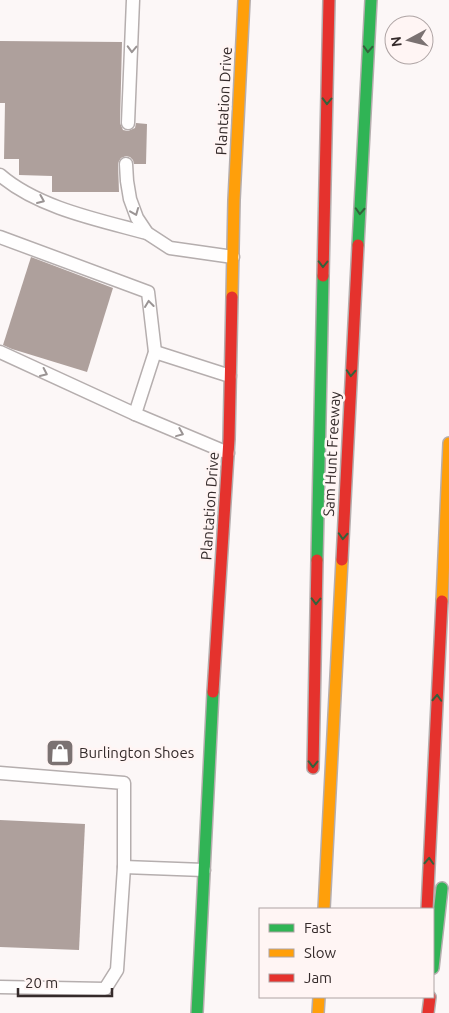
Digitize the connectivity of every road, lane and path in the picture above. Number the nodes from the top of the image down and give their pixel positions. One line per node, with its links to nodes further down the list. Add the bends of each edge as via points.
1 (134, 0): 5 (lane, one-way to 5)
2 (244, 0): 10 (main road, Plantation Drive)
3 (329, 0): 18 (main road, one-way to 18)
4 (370, 0): 22 (main road, Sam Hunt Freeway, one-way to 22)
5 (128, 123)
6 (126, 164): 8 (lane, one-way to 8, via 130,199)
7 (0, 175): 8 (lane, one-way to 8, via 24,192 75,214)
8 (147, 233): 10 (lane, via 170,248)
9 (0, 237): 12 (lane, one-way to 9, via 148,292)
10 (233, 256): 13 (main road, Plantation Drive)
11 (0, 352): 14 (lane, one-way to 14)
12 (155, 352): 13 (lane); 14 (lane)
13 (230, 376): 16 (main road, Plantation Drive)
14 (135, 414): 16 (lane, one-way to 16)
15 (449, 443): 23 (main road, one-way to 15)
16 (228, 453): 20 (main road, Plantation Drive)
17 (0, 773): 19 (lane, via 124,783)
18 (312, 779)
19 (124, 867): 20 (lane); 25 (lane, via 117,970 105,989)
20 (204, 870): 30 (main road, Plantation Drive)
21 (442, 880): 24 (main road)
22 (324, 908)
23 (427, 908)
24 (434, 958)
25 (0, 987)
26 (308, 998): 31 (main road)
27 (319, 998): 32 (main road)
28 (422, 998): 33 (main road)
29 (430, 998): 34 (main road)
30 (197, 1013)
31 (308, 1013)
32 (318, 1013)
33 (422, 1013)
34 (428, 1013)

